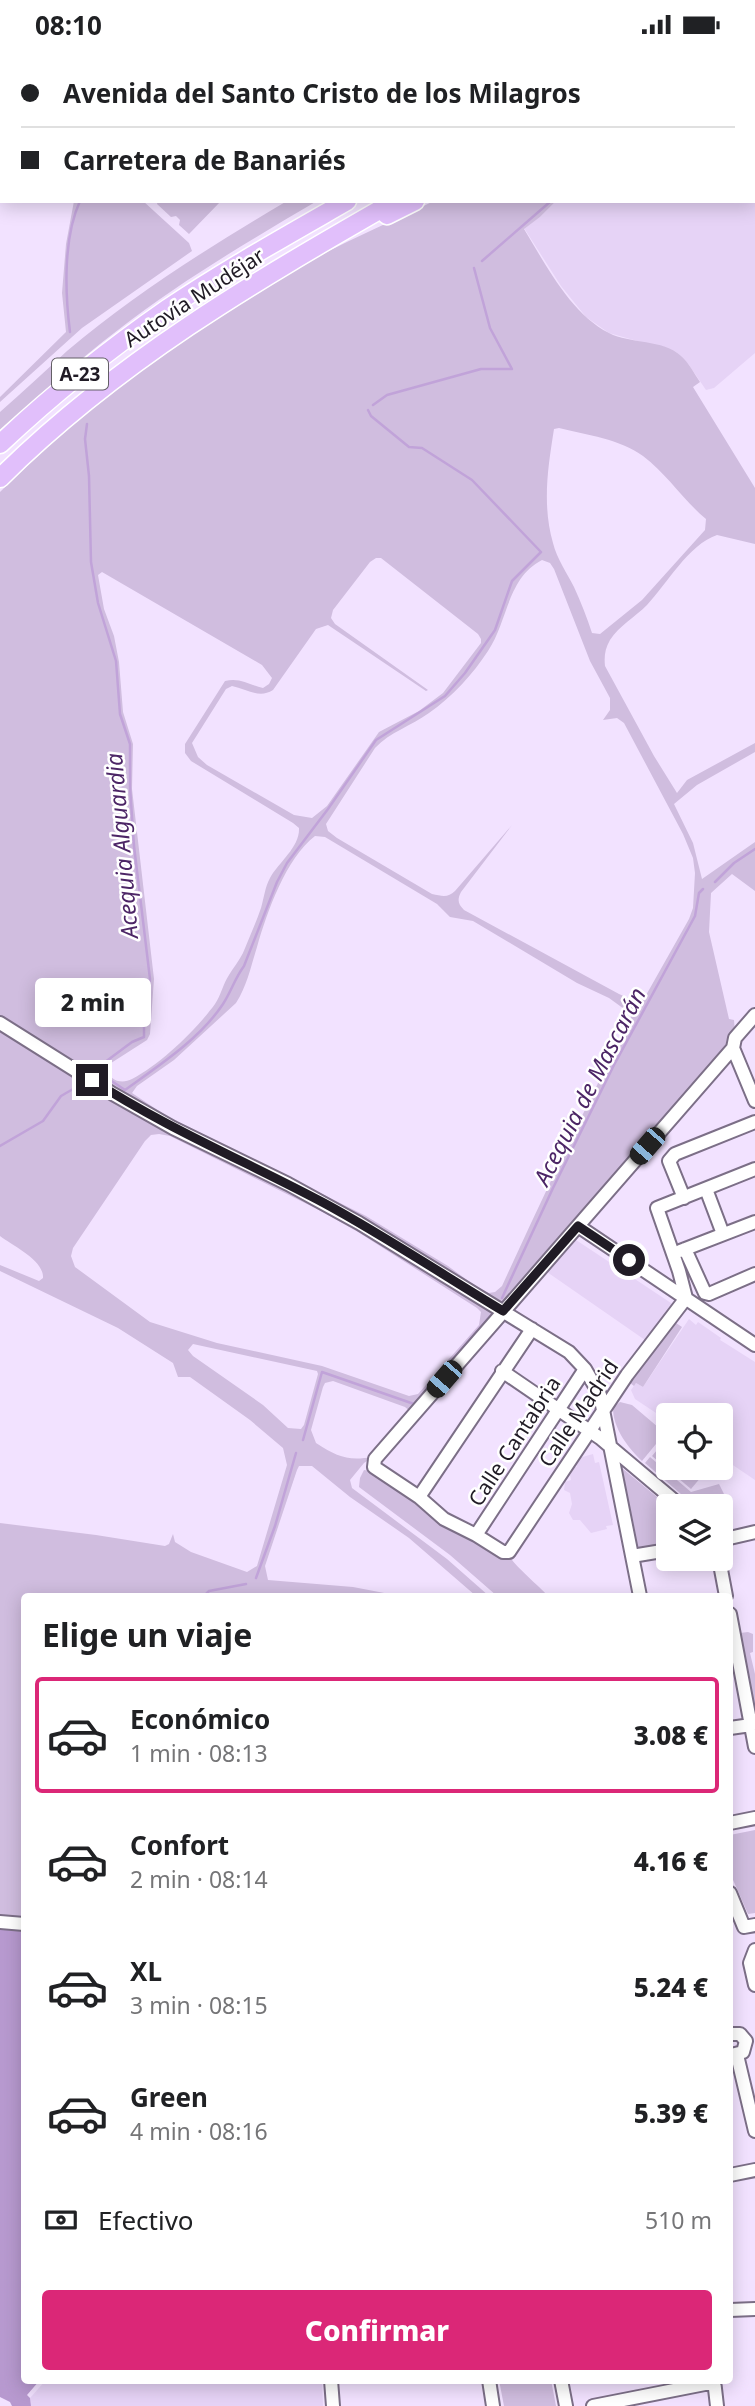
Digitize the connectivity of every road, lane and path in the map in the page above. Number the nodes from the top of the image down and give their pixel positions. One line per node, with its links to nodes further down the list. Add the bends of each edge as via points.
1 (344, 203): 5 (highway, Autovía Mudéjar / A-23, via 166,310 83,372)
2 (392, 203): 4 (highway, Autovía Mudéjar / A-23)
3 (411, 203): 4 (highway, via 387,215)
4 (378, 211): 6 (highway, Autovía Mudéjar / A-23, via 180,329 96,392)
5 (0, 444)
6 (0, 478)
7 (755, 1015): 9 (street, via 735,1038)
8 (0, 1023): 21 (street, via 113,1094 336,1210)
9 (733, 1048): 10 (street); 16 (street)
10 (755, 1101)
11 (755, 1122): 14 (street, via 675,1154 670,1161)
12 (755, 1170): 13 (street)
13 (706, 1189): 14 (street); 17 (street)
14 (684, 1198): 18 (street, via 657,1208)
15 (755, 1222): 17 (street)
16 (578, 1226): 20 (street); 21 (street)
17 (723, 1234): 18 (street)
18 (679, 1251): 19 (street, via 705,1293); 20 (street)
19 (755, 1273)
20 (686, 1297): 23 (street); 26 (street, Calle Madrid)
21 (503, 1311): 22 (street); 31 (street, via 375,1459 377,1469)
22 (532, 1329): 24 (street, via 569,1352); 25 (street)
23 (755, 1345)
24 (585, 1369): 26 (street); 27 (street, Calle Cantabria)
25 (502, 1371): 27 (street); 31 (street)
26 (604, 1408): 28 (street, Calle Madrid); 29 (street)
27 (558, 1409): 28 (street); 34 (street, Calle Cantabria)
28 (590, 1430): 29 (street); 34 (street, Calle Madrid, via 507,1553)
29 (610, 1446): 30 (street); 37 (street)
30 (667, 1494)
31 (419, 1497): 34 (street, via 444,1520)
32 (733, 1530): 33 (street)
33 (755, 1531): 35 (street)
34 (476, 1535)
35 (733, 1536)
36 (656, 1551): 37 (street)
37 (632, 1556): 39 (street)
38 (721, 1571): 40 (street)
39 (639, 1593)
40 (725, 1593)
41 (733, 1641): 42 (street)
42 (751, 1725): 43 (street); 44 (street)
43 (733, 1728)
44 (755, 1747)
45 (755, 1818): 46 (street)
46 (733, 1822)
47 (733, 1898): 50 (street)
48 (0, 1922): 49 (street)
49 (21, 1924)
50 (749, 1926)
51 (754, 1951): 52 (street, via 750,1963)
52 (755, 1985)
53 (733, 2033): 54 (street)
54 (750, 2040): 55 (street)
55 (734, 2055): 56 (street)
56 (755, 2131)
57 (755, 2170): 58 (street)
58 (733, 2174)
59 (755, 2309): 60 (street)
60 (733, 2310)
61 (331, 2384): 66 (street)
62 (490, 2384): 67 (street)
63 (562, 2384): 68 (street)
64 (699, 2384): 69 (street)
65 (714, 2384): 70 (street)
66 (333, 2406)
67 (493, 2406)
68 (566, 2406)
69 (593, 2406)
70 (718, 2406)

